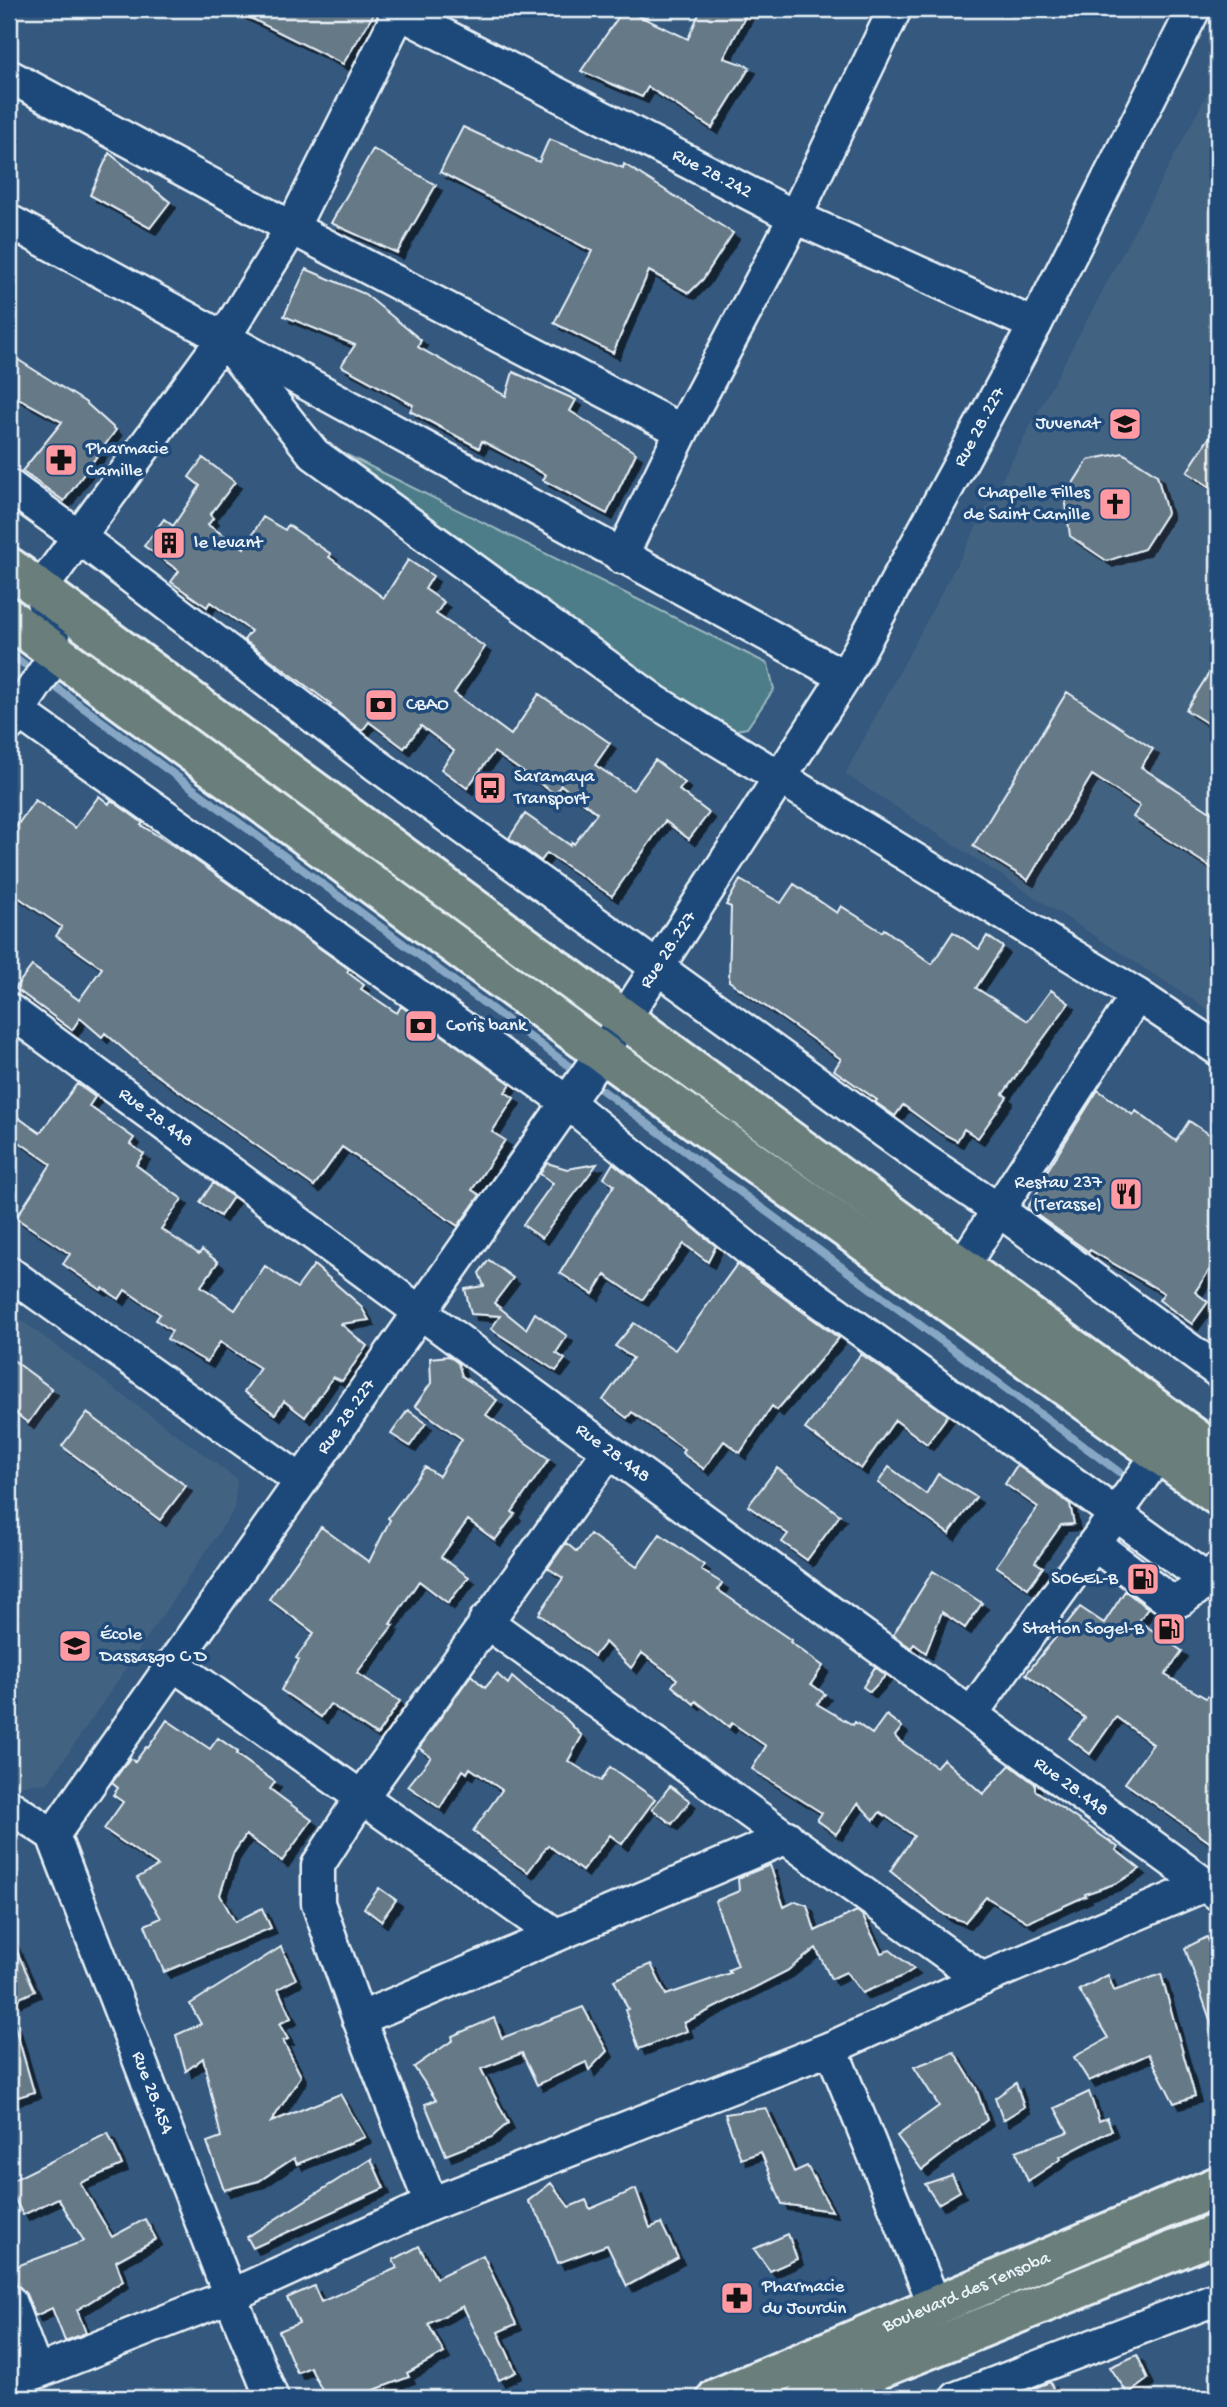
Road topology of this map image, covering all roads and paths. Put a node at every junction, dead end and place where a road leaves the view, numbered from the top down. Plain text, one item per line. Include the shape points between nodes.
1 (895, 9) edge
2 (1194, 9) edge
3 (398, 10) edge
4 (9, 76) edge
5 (795, 216) junction
6 (9, 221) edge
7 (292, 228) junction
8 (1035, 325) junction
9 (223, 339) junction
10 (682, 431) junction
11 (9, 486) edge
12 (79, 537) junction
13 (621, 557) junction
14 (9, 567) edge
15 (40, 590) junction
16 (9, 618) edge
17 (57, 653) junction
18 (845, 677) junction
19 (12, 714) edge
20 (780, 779) junction
21 (658, 968) junction
22 (1137, 995) junction
23 (9, 1010) edge
24 (624, 1019) junction
25 (1218, 1049) edge
26 (602, 1053) junction
27 (568, 1102) junction
28 (1000, 1210) junction
29 (9, 1273) edge
30 (952, 1283) junction
31 (419, 1312) junction
32 (1218, 1371) edge
33 (608, 1451) junction
34 (1159, 1454) junction
35 (1218, 1455) edge
36 (300, 1480) junction
37 (1218, 1496) edge
38 (1116, 1512) junction
39 (1094, 1544) junction
40 (1215, 1579) edge
41 (485, 1621) junction
42 (173, 1664) junction
43 (972, 1713) junction
44 (361, 1798) junction
45 (9, 1807) edge
46 (52, 1835) junction
47 (787, 1837) junction
48 (1212, 1889) edge
49 (556, 1935) junction
50 (982, 1979) junction
51 (359, 2019) junction
52 (831, 2048) junction
53 (1218, 2186) edge
54 (431, 2204) junction
55 (1217, 2238) edge
56 (230, 2296) junction
57 (1218, 2298) edge
58 (9, 2301) edge
59 (936, 2308) junction
60 (22, 2377) edge
61 (272, 2398) edge
62 (716, 2398) edge
63 (807, 2398) edge
64 (957, 2398) edge

1 - 5 street
2 - 8 street, Rue 28.227
3 - 5 street, Rue 28.242
3 - 7 street
4 - 7 street
5 - 8 street, Rue 28.242
5 - 10 street
6 - 9 street
7 - 9 street
7 - 10 street
8 - 18 street, Rue 28.227
9 - 12 street
9 - 13 street
9 - 20 street via 314,454 656,702
10 - 13 street
11 - 12 street
12 - 15 street
12 - 21 street via 378,766
13 - 18 street
14 - 15 main road
15 - 17 street
15 - 24 main road
16 - 17 main road
17 - 19 street
17 - 26 main road
18 - 20 street, Rue 28.227
19 - 27 street
20 - 21 street, Rue 28.227
20 - 22 street
21 - 24 street, Rue 28.227
21 - 28 street via 923,1160
22 - 25 street
22 - 28 street
23 - 31 street, Rue 28.448
24 - 26 street, Rue 28.227
24 - 30 main road
26 - 27 street, Rue 28.227
26 - 30 main road
27 - 31 street, Rue 28.227
27 - 38 street via 747,1248
28 - 30 street
28 - 32 street
29 - 36 street
30 - 34 main road
30 - 35 main road
31 - 33 street, Rue 28.448
31 - 36 street, Rue 28.227
33 - 41 street
33 - 43 street, Rue 28.448
34 - 37 main road
34 - 38 street
36 - 42 street, Rue 28.227
38 - 39 street
38 - 40 street
39 - 40 street via 1166,1598 1180,1600
39 - 43 street
41 - 44 street
41 - 47 street
42 - 44 street
42 - 46 street, Rue 28.227
43 - 48 street, Rue 28.448
44 - 49 street
44 - 51 street via 318,1865 318,1903
45 - 46 street
46 - 56 street, Rue 28.454
47 - 49 street
47 - 50 street
48 - 50 street
49 - 51 street
50 - 52 street
51 - 54 street
52 - 54 street
52 - 59 street
53 - 59 main road, Boulevard des Tensoba
54 - 56 street
55 - 63 main road, Boulevard des Tensoba
56 - 60 street
56 - 61 street, Rue 28.454
57 - 64 street
58 - 60 street
59 - 62 main road, Boulevard des Tensoba

